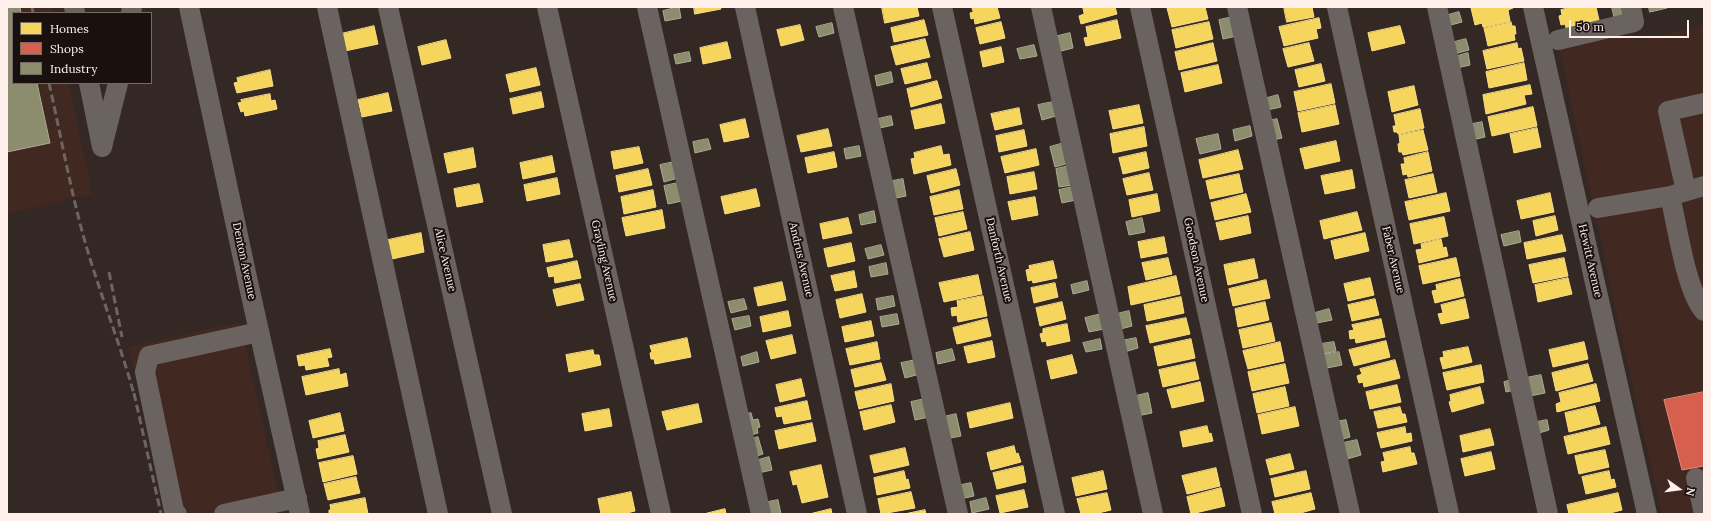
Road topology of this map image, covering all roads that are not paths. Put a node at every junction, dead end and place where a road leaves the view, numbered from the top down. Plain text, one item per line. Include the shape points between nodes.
1 (190, 7) edge
2 (327, 7) edge
3 (388, 7) edge
4 (547, 7) edge
5 (647, 7) edge
6 (745, 7) edge
7 (843, 7) edge
8 (942, 7) edge
9 (1041, 7) edge
10 (1140, 7) edge
11 (1237, 7) edge
12 (1337, 7) edge
13 (1437, 7) edge
14 (1533, 7) edge
15 (1631, 7) edge
16 (1558, 40) dead end
17 (89, 84) edge
18 (118, 84) edge
19 (1704, 102) edge
20 (1687, 191) edge
21 (1598, 208) dead end
22 (1704, 311) edge
23 (260, 332) junction
24 (1696, 478) dead end
25 (299, 506) edge
26 (177, 514) edge
27 (224, 514) edge
28 (438, 514) edge
29 (502, 514) edge
30 (660, 514) edge
31 (761, 514) edge
32 (857, 514) edge
33 (958, 514) edge
34 (1055, 514) edge
35 (1153, 514) edge
36 (1252, 514) edge
37 (1350, 514) edge
38 (1450, 514) edge
39 (1548, 514) edge
40 (1647, 514) edge
41 (1704, 514) edge

1 - 23 street, Denton Avenue
2 - 28 street
3 - 29 street, Alice Avenue
4 - 30 street, Grayling Avenue
5 - 31 street
6 - 32 street, Andrus Avenue
7 - 33 street
8 - 34 street, Danforth Avenue
9 - 35 street
10 - 36 street, Goodson Avenue
11 - 37 street
12 - 38 street, Faber Avenue
13 - 39 street
14 - 40 street, Hewitt Avenue
15 - 16 street via 1634,22
17 - 18 street via 102,147
19 - 20 street via 1668,111
20 - 21 street
20 - 22 street via 1686,265 1695,297
23 - 25 street, Denton Avenue
23 - 26 street via 149,356 145,372 174,511
24 - 41 street
25 - 27 street

